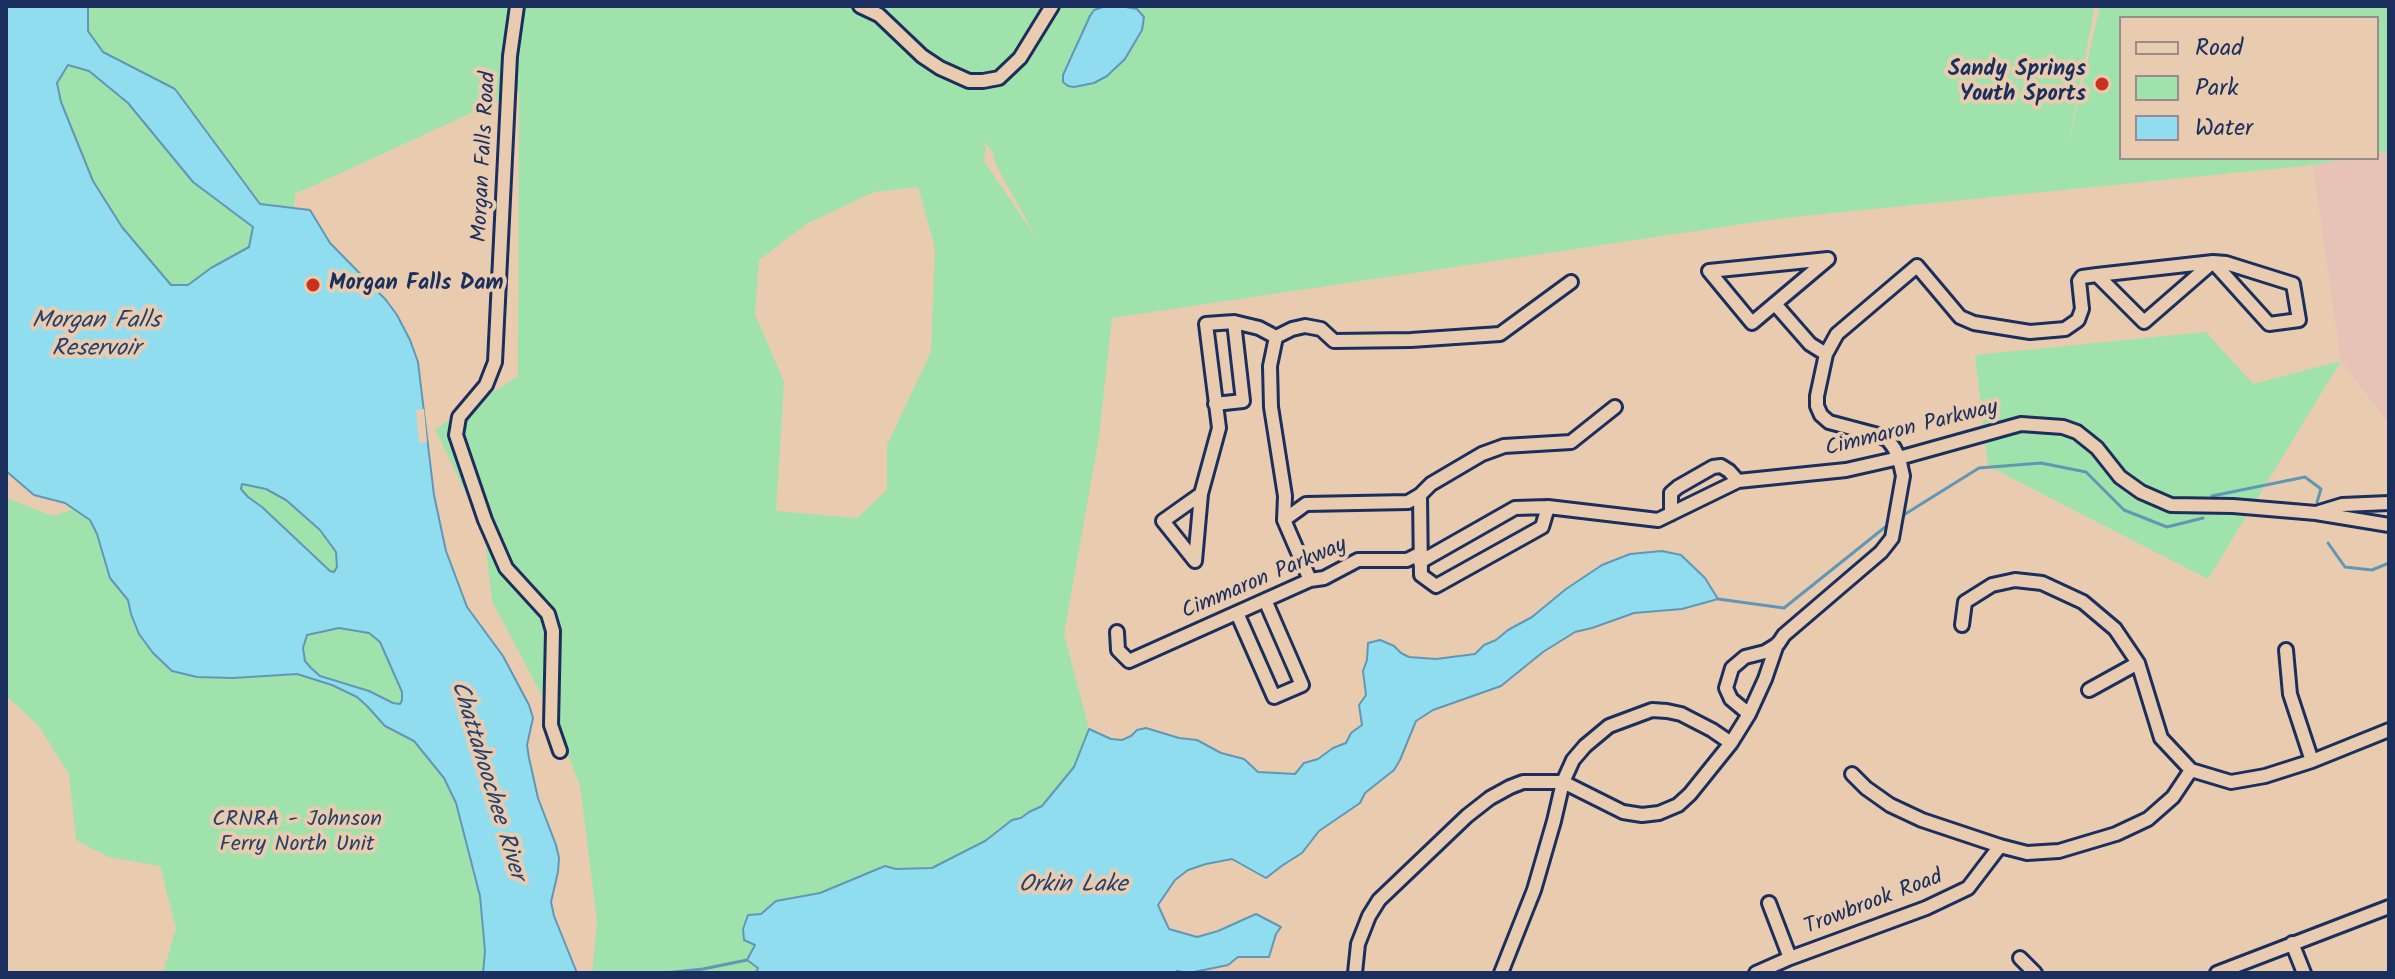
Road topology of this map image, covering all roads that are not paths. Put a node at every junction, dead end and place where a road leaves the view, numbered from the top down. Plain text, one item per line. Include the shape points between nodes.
1 (517, 6) edge
2 (860, 6) edge
3 (1052, 6) edge
4 (2213, 262) junction
5 (2097, 275) junction
6 (1571, 282) dead end
7 (1775, 304) junction
8 (1234, 322) junction
9 (1276, 337) junction
10 (1826, 354) junction
11 (1215, 404) junction
12 (1615, 407) dead end
13 (1899, 458) junction
14 (1738, 481) junction
15 (1201, 494) junction
16 (1420, 495) junction
17 (2389, 503) edge
18 (1548, 507) junction
19 (2316, 513) junction
20 (1671, 514) junction
21 (1284, 520) junction
22 (2389, 525) edge
23 (1420, 558) junction
24 (1310, 580) junction
25 (1265, 600) junction
26 (1237, 613) junction
27 (1962, 625) dead end
28 (1117, 632) dead end
29 (1778, 644) junction
30 (2286, 650) dead end
31 (2138, 663) junction
32 (2089, 690) dead end
33 (1749, 714) junction
34 (2389, 730) edge
35 (1731, 743) junction
36 (560, 751) dead end
37 (2312, 761) junction
38 (2191, 770) junction
39 (1852, 774) dead end
40 (1563, 782) junction
41 (2000, 846) junction
42 (1769, 903) dead end
43 (2389, 907) edge
44 (2292, 943) junction
45 (1790, 958) junction
46 (2020, 958) dead end
47 (1355, 973) edge
48 (1501, 973) edge
49 (1756, 973) edge
50 (2035, 973) edge
51 (2217, 973) edge
52 (2304, 973) edge

1 - 36 street, Morgan Falls Road via 495,362 486,385 459,417 456,435 506,568 548,614 553,631 551,725
2 - 3 street via 879,15 922,56 969,81 999,78 1011,68
4 - 4 street via 2293,284 2299,320 2269,324
4 - 5 street
4 - 5 street via 2144,322
5 - 10 street via 2079,281 2078,320 2065,329 2030,332 1960,317 1917,266 1837,334
6 - 9 street via 1500,334 1334,341 1321,329 1305,326
7 - 7 street via 1828,259 1709,271 1752,323
7 - 10 street via 1810,344
8 - 9 street
8 - 11 street via 1243,401
8 - 11 street via 1206,324
9 - 21 street via 1271,407
10 - 13 street via 1817,396 1821,415 1888,440
11 - 15 street via 1219,428
12 - 16 street via 1571,442 1504,446 1482,454
13 - 14 street, Cimmaron Parkway via 1846,470
13 - 19 street, Cimmaron Parkway via 2021,424 2063,427 2097,448 2120,477 2171,505
13 - 29 street via 1903,476 1892,538
14 - 20 street, Cimmaron Parkway
14 - 20 street via 1721,466 1713,467 1671,493
15 - 15 street via 1163,521 1195,561 1200,507
16 - 21 street via 1408,502 1306,504
16 - 23 street
17 - 19 street, Cimmaron Parkway via 2342,505
18 - 20 street, Cimmaron Parkway via 1658,520
18 - 23 street, Cimmaron Parkway via 1515,508
18 - 23 street via 1542,527 1436,586 1421,575
19 - 22 street, Cimmaron Parkway
21 - 24 street
23 - 24 street, Cimmaron Parkway via 1358,560
24 - 25 street, Cimmaron Parkway
25 - 26 street, Cimmaron Parkway
25 - 26 street via 1302,685 1274,697
26 - 28 street, Cimmaron Parkway via 1129,661 1118,650
27 - 31 street via 1965,602 1992,585 2015,580 2042,583 2083,602 2105,620
29 - 33 street
29 - 33 street via 1745,657 1728,677 1731,699
30 - 37 street via 2290,694
31 - 32 street
31 - 38 street via 2161,738
33 - 35 street
34 - 37 street
35 - 40 street via 1690,794 1659,813 1623,812
35 - 40 street via 1681,714 1652,710 1609,726 1573,760
37 - 38 street via 2231,782
38 - 41 street via 2173,797 2148,819 2116,834 2059,851 2027,853
39 - 41 street via 1901,810
40 - 47 street via 1510,787 1457,825 1379,900 1358,944
40 - 48 street via 1534,890
41 - 45 street, Trowbrook Road via 1968,888
42 - 45 street, Trowbrook Road
43 - 44 street
44 - 51 street
44 - 52 street
45 - 49 street, Trowbrook Road
46 - 50 street

